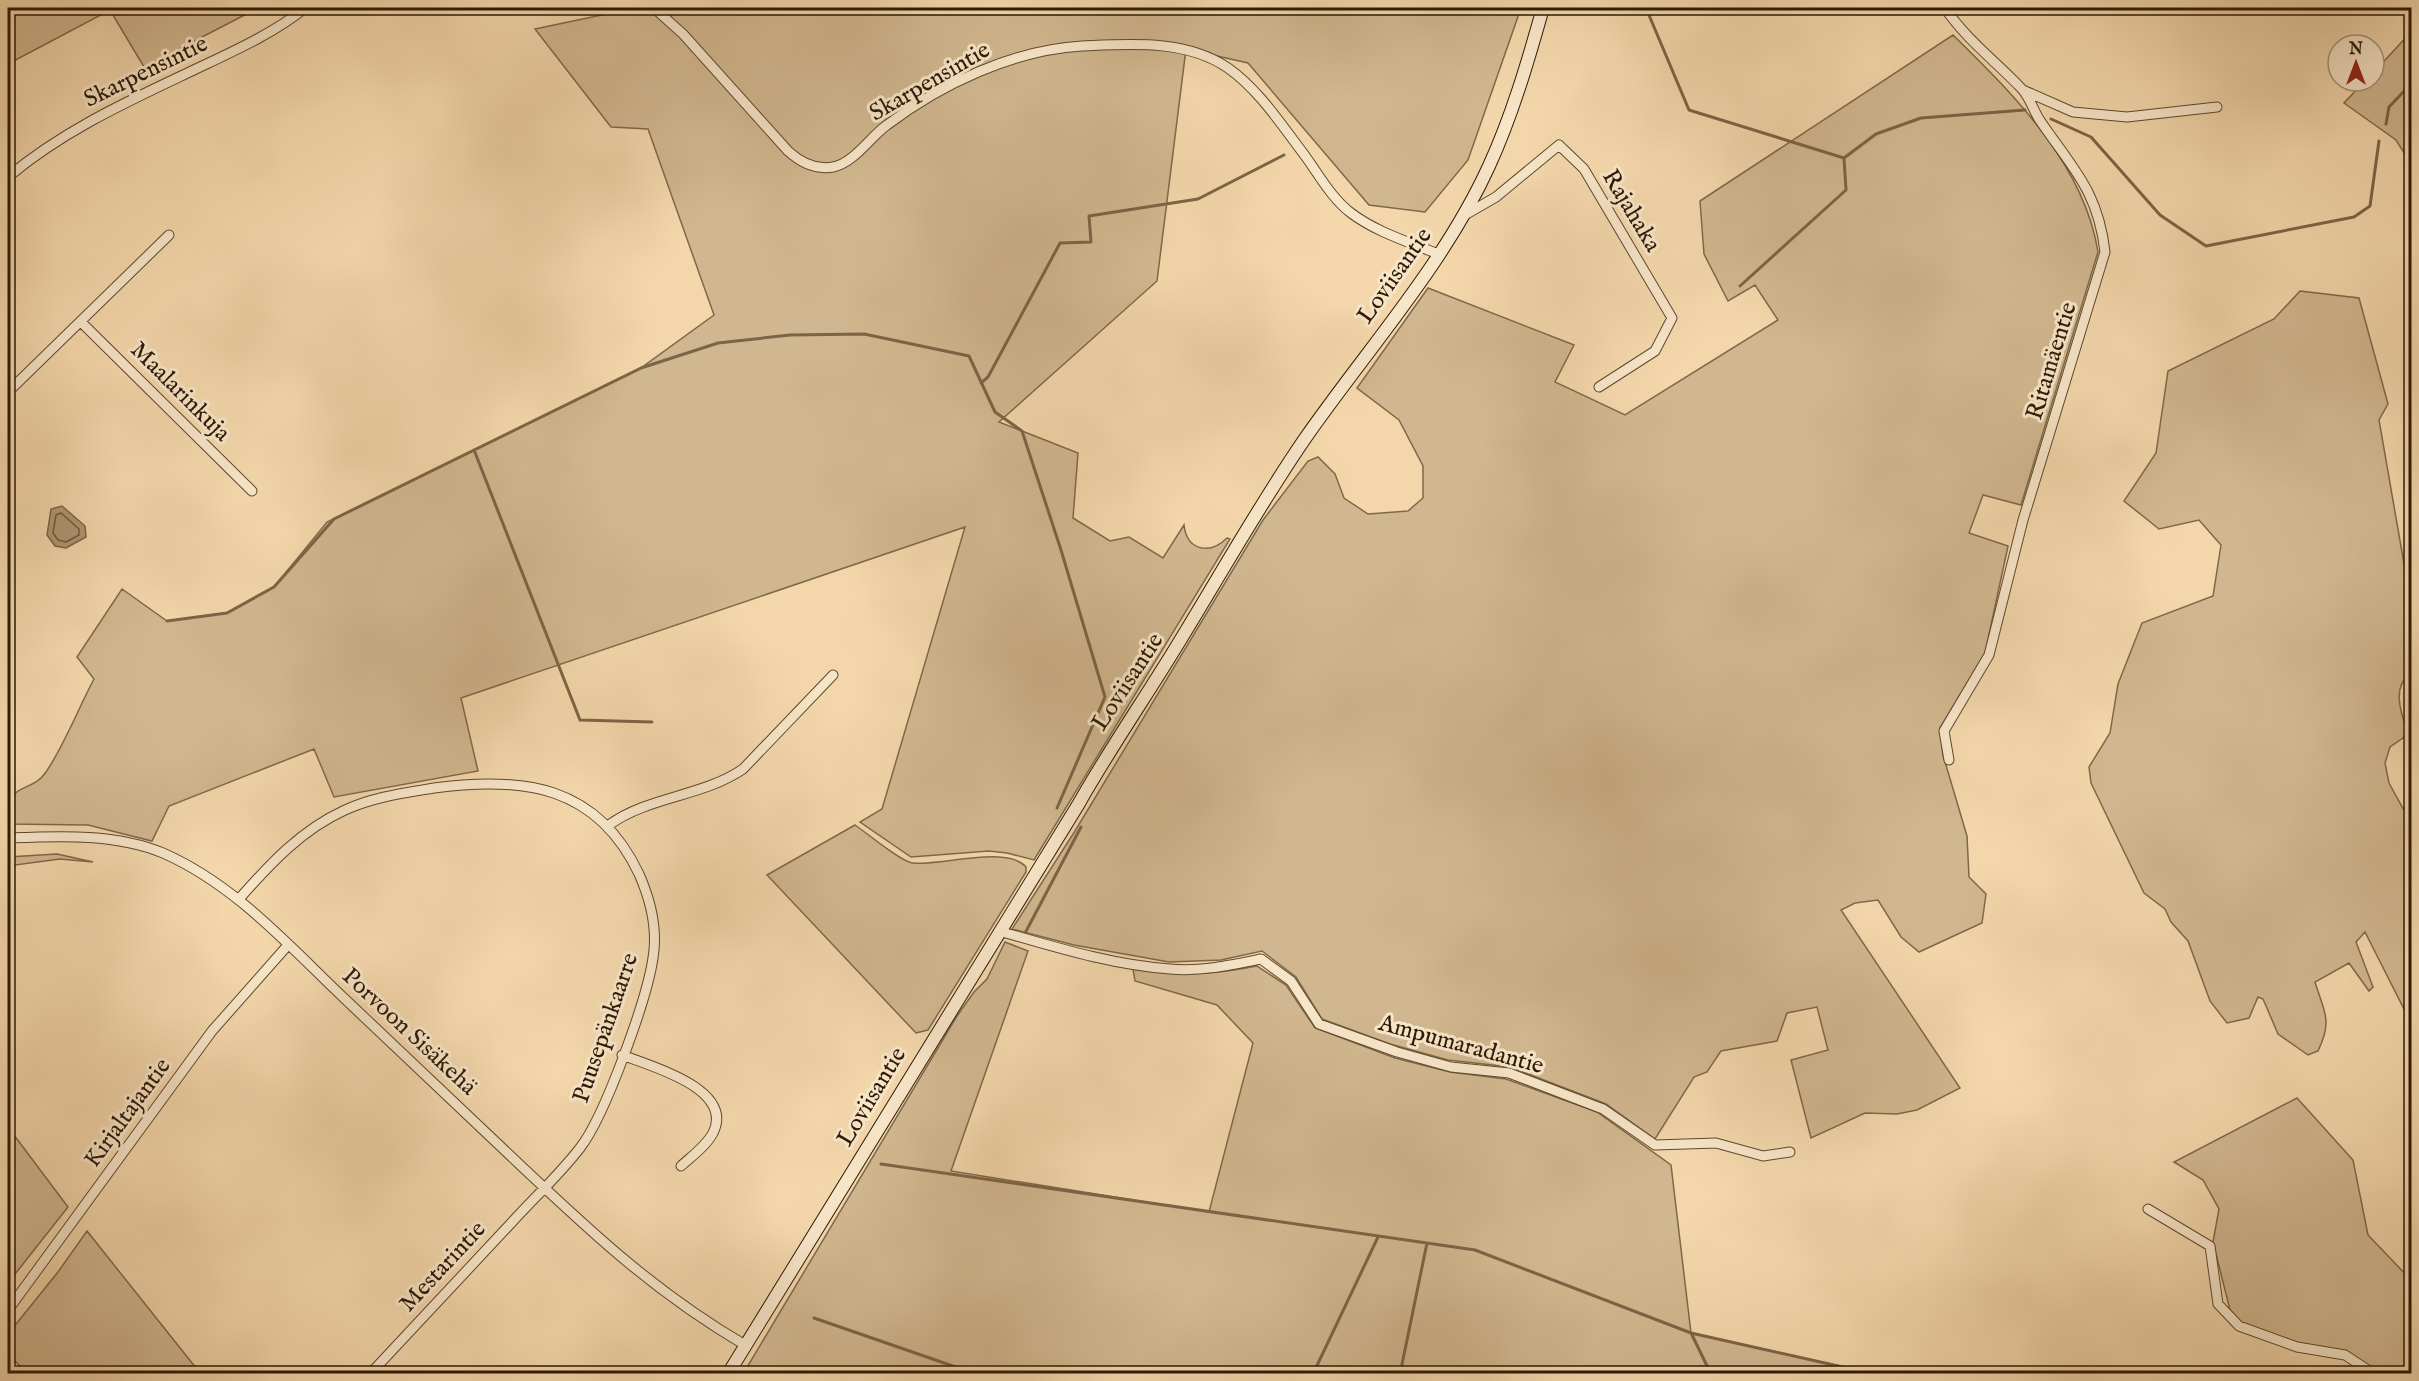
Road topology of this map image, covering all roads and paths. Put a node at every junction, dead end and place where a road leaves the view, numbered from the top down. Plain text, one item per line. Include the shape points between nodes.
1 (305, 8) edge
2 (654, 8) edge
3 (1543, 8) edge
4 (1945, 8) edge
5 (2023, 90) junction
6 (2217, 107) dead end
7 (8, 177) edge
8 (1461, 217) junction
9 (169, 235) dead end
10 (1437, 254) junction
11 (81, 322) junction
12 (1599, 387) dead end
13 (8, 392) edge
14 (252, 491) dead end
15 (833, 675) dead end
16 (1949, 760) dead end
17 (609, 825) junction
18 (8, 838) edge
19 (239, 900) junction
20 (999, 931) junction
21 (288, 945) junction
22 (622, 1055) junction
23 (1790, 1152) dead end
24 (681, 1166) dead end
25 (545, 1188) junction
26 (2148, 1209) dead end
27 (8, 1310) edge
28 (745, 1345) junction
29 (2412, 1365) edge
30 (370, 1374) edge
31 (728, 1374) edge
32 (2374, 1374) edge
33 (2404, 1374) edge

1 - 7 street, Skarpensintie via 232,52 84,123
2 - 10 street, Skarpensintie via 683,34 788,151 808,164 825,167 843,163 900,116 974,74 1010,59 1080,46 1150,45 1192,52 1229,69 1268,108 1352,213
3 - 8 main road, Loviisantie via 1489,167
4 - 5 street, Ritamäentie via 1956,24
5 - 6 street via 2073,112 2127,117
5 - 16 street, Ritamäentie via 2080,174 2102,222 2105,252 2023,520 1989,655 1944,731
8 - 10 main road, Loviisantie
8 - 12 street, Rajahaka via 1496,197 1559,145 1584,169 1672,318 1655,351
9 - 11 street
10 - 20 main road, Loviisantie via 1266,498
11 - 13 street
11 - 14 street, Maalarinkuja
15 - 17 street via 730,778 641,808
17 - 19 street, Puusepänkaarre via 559,795 517,783 469,783 372,800 328,818 304,834
17 - 22 street, Puusepänkaarre via 633,861 646,891 656,933 650,977
18 - 19 street, Porvoon Sisäkehä via 98,839 136,845 183,862
19 - 21 street, Porvoon Sisäkehä
20 - 23 street, Ampumaradantie via 1077,954 1171,970 1221,967 1261,959 1291,981 1319,1024 1451,1067 1509,1073 1603,1109 1655,1145 1716,1143 1763,1156
20 - 28 main road, Loviisantie
21 - 25 street, Porvoon Sisäkehä
21 - 27 street, Kirjaltajantie via 212,1030
22 - 24 street via 695,1086 713,1102 717,1114 713,1132
22 - 25 street, Puusepänkaarre via 581,1147
25 - 28 street, Porvoon Sisäkehä via 653,1286
25 - 30 street, Mestarintie
26 - 32 street via 2210,1246 2218,1304 2239,1326 2297,1347 2344,1355
28 - 31 main road, Loviisantie
29 - 33 street

